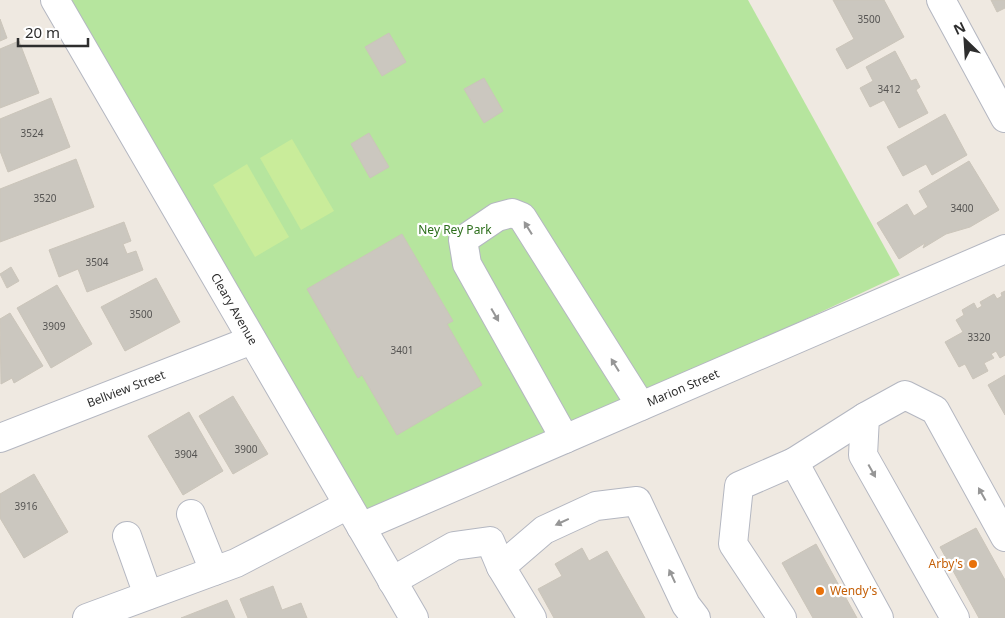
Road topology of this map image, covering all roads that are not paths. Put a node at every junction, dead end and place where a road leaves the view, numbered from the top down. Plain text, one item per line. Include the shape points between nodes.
1 (55, 0) edge
2 (941, 0) edge
3 (1005, 118) edge
4 (1005, 249) edge
5 (252, 340) junction
6 (641, 406) junction
7 (865, 417) junction
8 (0, 438) edge
9 (565, 439) junction
10 (794, 462) junction
11 (191, 514) dead end
12 (355, 516) junction
13 (128, 536) dead end
14 (1005, 537) edge
15 (501, 567) junction
16 (214, 571) junction
17 (392, 581) junction
18 (148, 595) junction
19 (410, 617) edge
20 (87, 618) edge
21 (532, 618) edge
22 (696, 618) edge
23 (782, 618) edge
24 (879, 618) edge
25 (955, 618) edge

1 - 5 street, Cleary Avenue
2 - 3 street
4 - 6 street, Marion Street
5 - 8 street, Bellview Street
5 - 12 street, Cleary Avenue
6 - 9 street, Marion Street
6 -> 9 street via 522,217 512,213 497,217 463,240 466,264
7 - 10 street
14 -> 7 street via 935,410 905,394
7 -> 25 street via 863,455
9 - 12 street, Marion Street
10 - 23 street via 740,486 733,544
10 - 24 street
11 - 16 street
12 - 16 street, Marion Street
12 - 17 street, Cleary Avenue
13 - 18 street
15 - 17 street via 490,541 454,546
15 - 21 street
22 -> 15 street via 686,605 637,500 596,506 544,530
16 - 18 street, Marion Street
17 - 19 street, Cleary Avenue
18 - 20 street, Marion Street

